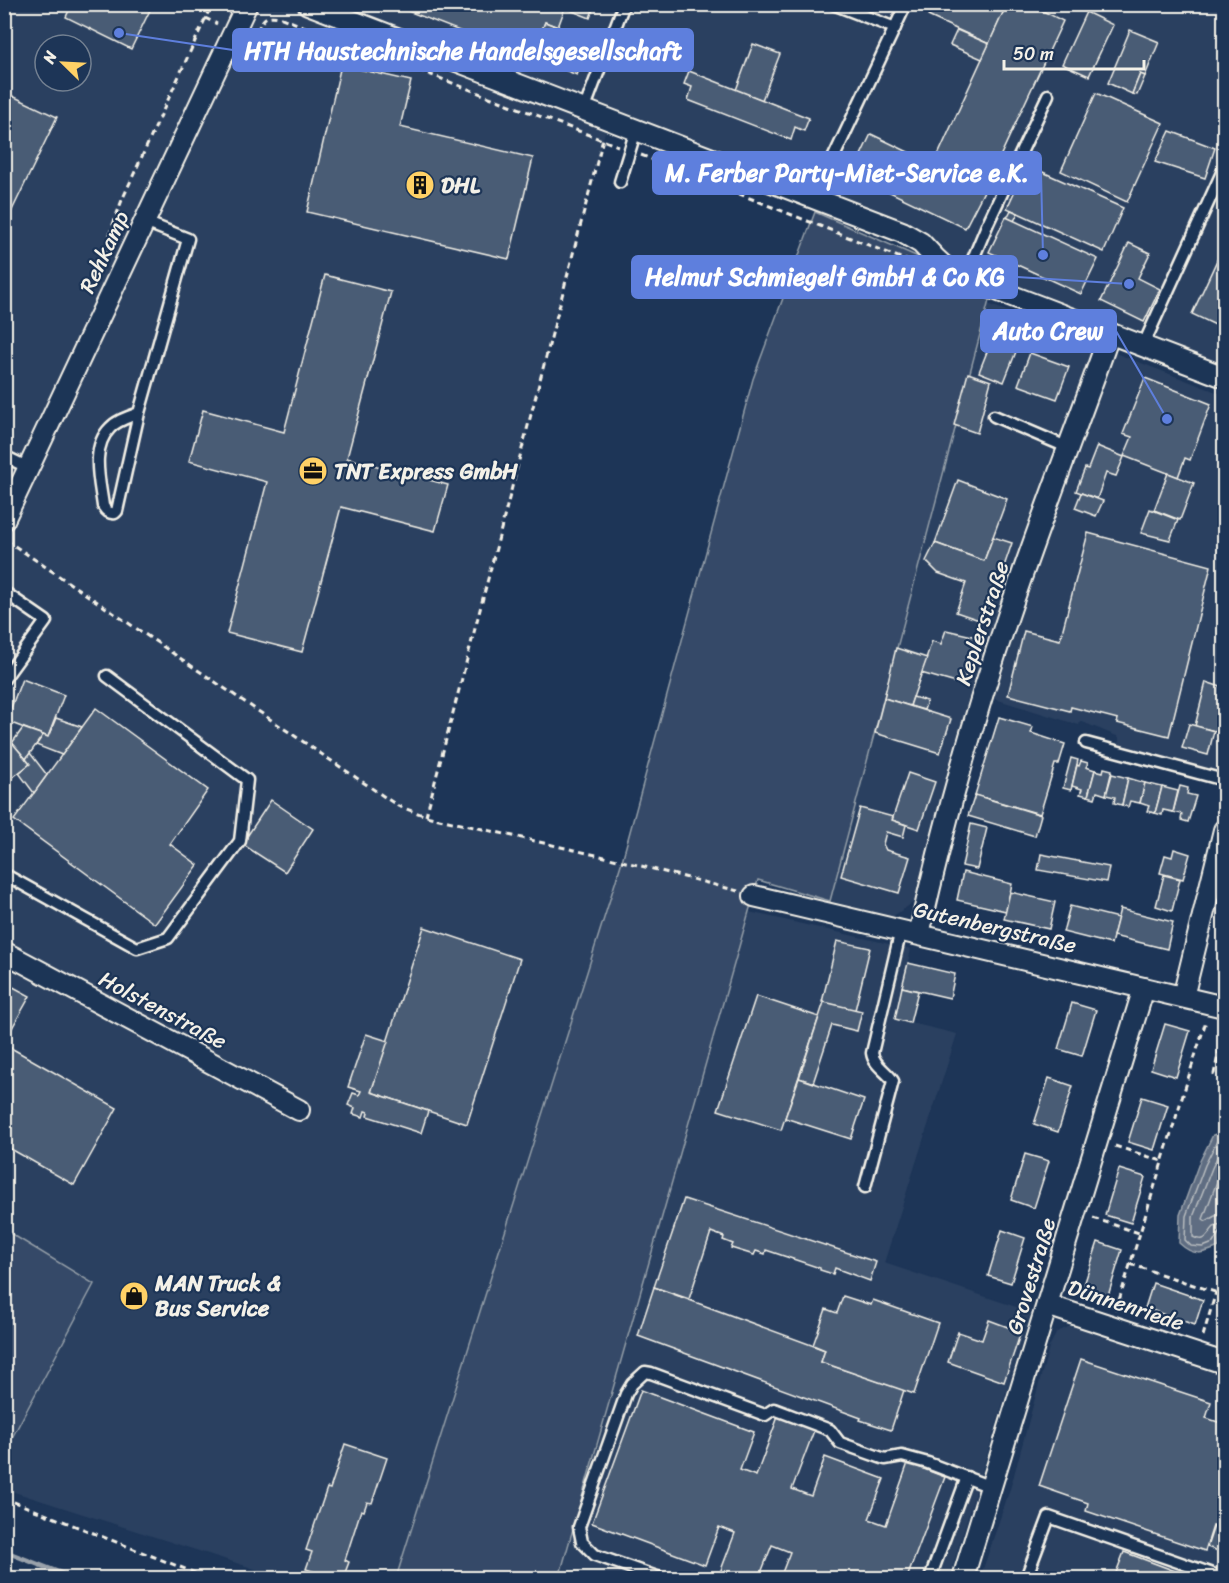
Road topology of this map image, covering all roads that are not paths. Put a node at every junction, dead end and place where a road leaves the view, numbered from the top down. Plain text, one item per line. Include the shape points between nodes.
1 (247, 4) edge
2 (308, 4) edge
3 (624, 4) edge
4 (833, 4) edge
5 (906, 4) edge
6 (895, 28) junction
7 (1048, 95) dead end
8 (584, 110) junction
9 (636, 130) junction
10 (1224, 168) edge
11 (620, 182) dead end
12 (814, 199) junction
13 (145, 222) junction
14 (965, 278) junction
15 (1110, 333) junction
16 (1143, 346) junction
17 (1224, 377) edge
18 (139, 413) junction
19 (994, 416) dead end
20 (1069, 448) junction
21 (4, 456) edge
22 (29, 468) junction
23 (4, 520) edge
24 (4, 592) edge
25 (107, 676) dead end
26 (4, 679) edge
27 (1086, 743) dead end
28 (1224, 780) edge
29 (1224, 830) edge
30 (4, 874) edge
31 (754, 896) road end
32 (910, 932) junction
33 (4, 952) edge
34 (1144, 988) junction
35 (1183, 997) junction
36 (1218, 1006) edge
37 (299, 1110) dead end
38 (865, 1187) dead end
39 (1047, 1305) junction
40 (1224, 1363) edge
41 (967, 1478) junction
42 (991, 1487) junction
43 (660, 1578) edge
44 (930, 1578) edge
45 (963, 1578) edge
46 (1026, 1578) edge
47 (1224, 1578) edge

1 - 13 street, Rehkamp
2 - 8 street
3 - 8 lane
4 - 6 lane
5 - 6 lane
6 - 12 lane
7 - 14 lane
8 - 9 street
9 - 11 lane
9 - 12 street
10 - 16 lane
12 - 14 street via 902,232 921,243 948,270
13 - 18 lane via 188,240
13 - 22 street, Rehkamp
14 - 15 street
15 - 16 street
15 - 20 street, Keplerstraße
16 - 17 street
18 - 18 lane via 116,423 100,446 103,506 110,513 117,511
19 - 20 lane
20 - 32 street, Keplerstraße via 1007,619 929,888
21 - 22 lane
22 - 23 street, Rehkamp
24 - 26 lane via 46,621
25 - 30 lane via 247,780 240,841 168,938 137,948
27 - 28 lane
29 - 35 street
31 - 32 street, Gutenbergstraße
32 - 34 street, Gutenbergstraße
32 - 38 lane via 872,1053 875,1063 893,1082
33 - 37 street, Holstenstraße
34 - 35 street, Gutenbergstraße
34 - 39 street, Grovestraße
35 - 36 street, Gutenbergstraße
39 - 40 street, Dünnenriede
39 - 42 street, Grovestraße
41 - 42 lane
41 - 43 lane via 902,1456 885,1459 840,1443 830,1430 774,1409 765,1415 645,1372 626,1394 579,1527 582,1542 595,1555
41 - 44 lane
42 - 45 street, Grovestraße
46 - 47 lane via 1049,1517

